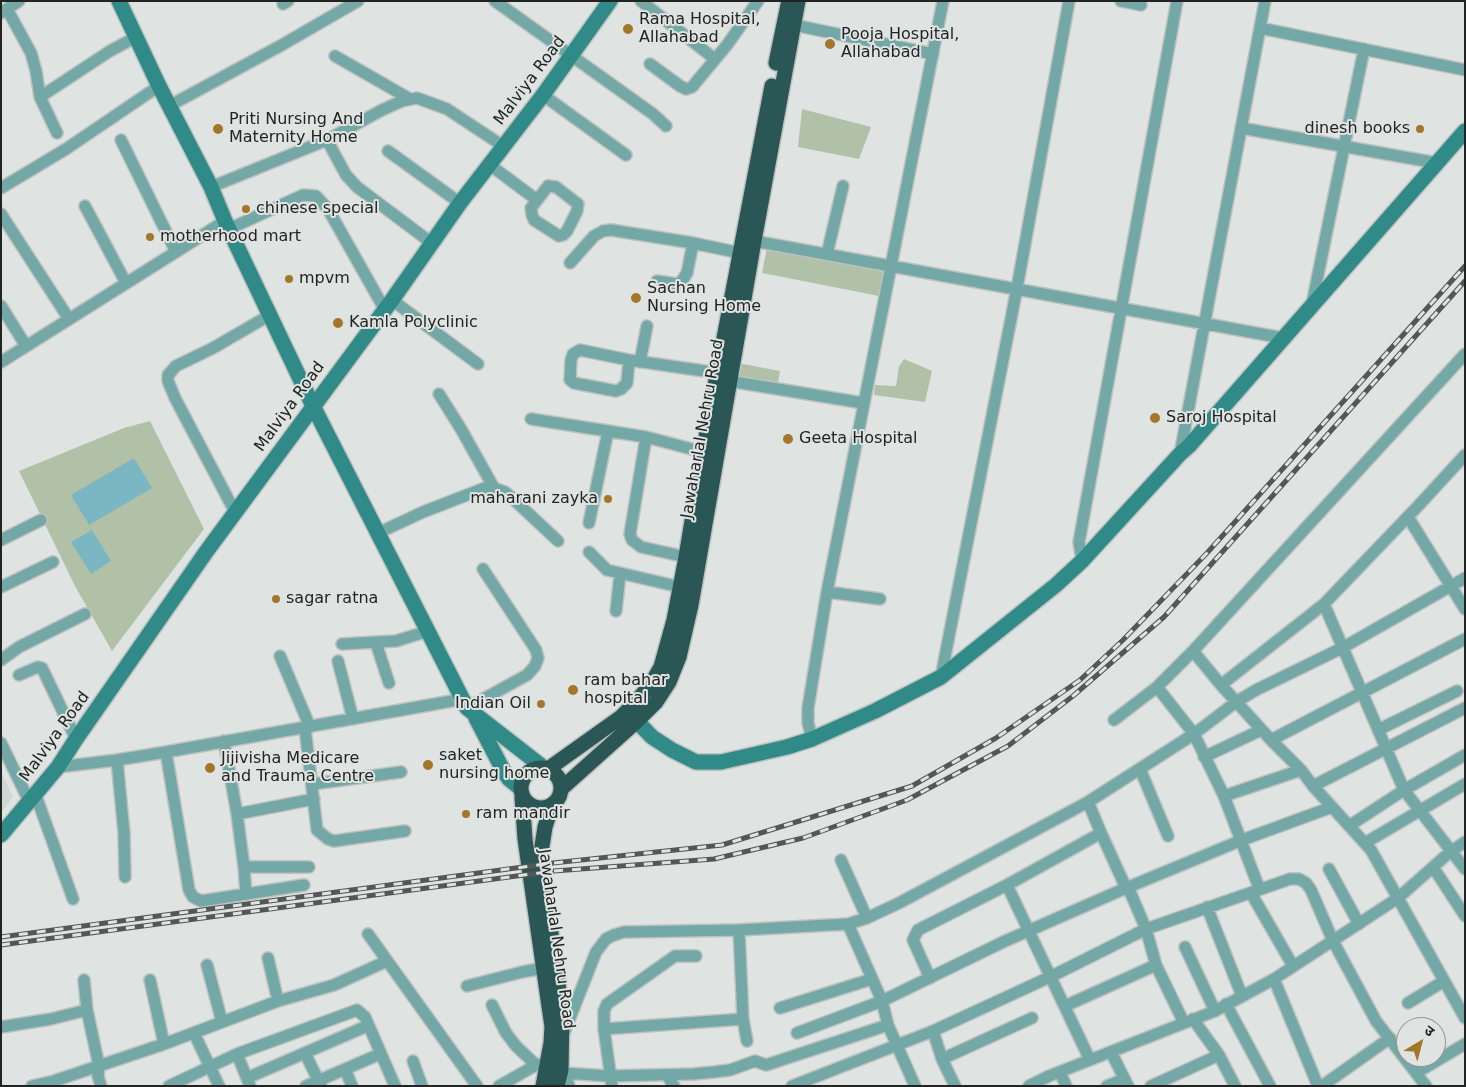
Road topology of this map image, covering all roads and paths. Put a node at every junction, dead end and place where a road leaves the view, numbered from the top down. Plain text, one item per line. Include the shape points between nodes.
1 (19, 1) edge
2 (119, 1) edge
3 (358, 1) edge
4 (495, 1) edge
5 (610, 1) edge
6 (641, 1) edge
7 (758, 1) edge
8 (789, 1) edge
9 (798, 1) edge
10 (943, 1) edge
11 (1069, 1) edge
12 (1121, 1) edge
13 (1177, 1) edge
14 (1265, 1) edge
15 (1141, 5) dead end
16 (4, 11) edge
17 (794, 25) junction
18 (1260, 28) junction
19 (136, 37) junction
20 (1364, 49) junction
21 (933, 54) junction
22 (335, 56) dead end
23 (571, 56) junction
24 (711, 56) dead end
25 (650, 64) dead end
26 (1465, 70) edge
27 (159, 86) junction
28 (543, 94) junction
29 (40, 98) junction
30 (410, 99) junction
31 (169, 106) junction
32 (666, 126) dead end
33 (1241, 128) junction
34 (1465, 131) edge
35 (57, 133) dead end
36 (120, 140) dead end
37 (328, 140) junction
38 (503, 146) junction
39 (1344, 147) junction
40 (388, 151) dead end
41 (626, 155) dead end
42 (1437, 163) junction
43 (490, 165) junction
44 (843, 186) dead end
45 (211, 187) junction
46 (1, 188) edge
47 (537, 200) junction
48 (460, 203) junction
49 (85, 206) dead end
50 (1, 214) edge
51 (227, 225) junction
52 (754, 241) junction
53 (693, 243) junction
54 (433, 244) junction
55 (176, 252) junction
56 (740, 253) junction
57 (827, 254) junction
58 (570, 263) dead end
59 (892, 265) junction
60 (657, 281) dead end
61 (126, 283) junction
62 (1017, 288) junction
63 (389, 305) junction
64 (1, 306) edge
65 (1312, 306) junction
66 (1121, 308) junction
67 (270, 315) junction
68 (69, 319) junction
69 (1203, 323) junction
70 (647, 326) dead end
71 (1283, 338) junction
72 (26, 346) junction
73 (635, 361) junction
74 (1, 362) edge
75 (1462, 362) edge
76 (478, 364) dead end
77 (723, 377) junction
78 (439, 394) dead end
79 (863, 403) junction
80 (313, 406) junction
81 (531, 419) dead end
82 (608, 431) junction
83 (646, 437) junction
84 (703, 452) junction
85 (1180, 454) junction
86 (1465, 455) edge
87 (494, 488) junction
88 (235, 512) junction
89 (1408, 517) junction
90 (41, 520) dead end
91 (588, 523) dead end
92 (378, 533) junction
93 (1, 540) edge
94 (558, 541) dead end
95 (589, 552) dead end
96 (686, 557) junction
97 (1082, 561) junction
98 (53, 562) dead end
99 (483, 569) dead end
100 (620, 574) junction
101 (1465, 578) edge
102 (1450, 586) junction
103 (1, 587) edge
104 (680, 587) junction
105 (827, 592) junction
106 (880, 599) dead end
107 (1324, 604) junction
108 (1465, 609) edge
109 (616, 611) dead end
110 (85, 614) dead end
111 (428, 631) junction
112 (1465, 639) edge
113 (376, 643) junction
114 (342, 644) dead end
115 (1342, 648) junction
116 (1193, 651) junction
117 (280, 656) dead end
118 (1, 660) edge
119 (338, 661) dead end
120 (19, 675) dead end
121 (941, 677) junction
122 (389, 683) dead end
123 (1221, 685) junction
124 (1157, 687) junction
125 (1457, 691) dead end
126 (1362, 693) junction
127 (1236, 702) junction
128 (468, 707) junction
129 (1465, 708) edge
130 (632, 716) junction
131 (353, 719) junction
132 (1114, 720) dead end
133 (308, 727) junction
134 (1261, 730) junction
135 (1378, 730) junction
136 (1194, 734) junction
137 (76, 739) junction
138 (812, 739) junction
139 (1271, 740) junction
140 (224, 741) junction
141 (1, 743) edge
142 (1386, 749) junction
143 (166, 752) junction
144 (1465, 755) edge
145 (1204, 757) junction
146 (117, 760) junction
147 (58, 767) junction
148 (546, 769) junction
149 (1140, 769) junction
150 (1301, 770) junction
151 (400, 772) dead end
152 (313, 784) junction
153 (1465, 784) edge
154 (1313, 786) junction
155 (561, 789) junction
156 (1404, 790) junction
157 (521, 792) junction
158 (1224, 796) junction
159 (32, 797) junction
160 (314, 799) junction
161 (1088, 802) junction
162 (552, 805) junction
163 (1332, 807) junction
164 (1420, 811) junction
165 (236, 814) junction
166 (1349, 826) junction
167 (405, 831) dead end
168 (1100, 833) junction
169 (1, 835) edge
170 (1168, 836) dead end
171 (1242, 840) junction
172 (1465, 842) edge
173 (1365, 843) junction
174 (1450, 852) junction
175 (841, 860) dead end
176 (244, 867) junction
177 (309, 867) dead end
178 (1433, 867) junction
179 (1329, 869) dead end
180 (1465, 869) edge
181 (125, 878) dead end
182 (304, 885) dead end
183 (1007, 885) junction
184 (1126, 888) junction
185 (1255, 890) junction
186 (246, 894) junction
187 (1398, 898) junction
188 (73, 899) dead end
189 (1207, 907) junction
190 (1465, 916) edge
191 (867, 918) junction
192 (848, 924) junction
193 (1359, 924) junction
194 (1146, 929) junction
195 (739, 930) junction
196 (1028, 931) junction
197 (368, 934) dead end
198 (1333, 941) junction
199 (1186, 947) dead end
200 (696, 956) dead end
201 (268, 958) dead end
202 (387, 961) junction
203 (208, 964) dead end
204 (1156, 965) junction
205 (1293, 966) junction
206 (544, 968) junction
207 (1052, 976) junction
208 (930, 978) junction
209 (872, 979) junction
210 (1274, 979) junction
211 (84, 980) dead end
212 (150, 980) dead end
213 (1444, 982) junction
214 (467, 986) dead end
215 (1242, 996) junction
216 (278, 1001) junction
217 (882, 1001) junction
218 (1408, 1003) dead end
219 (1226, 1004) junction
220 (492, 1005) dead end
221 (1065, 1006) junction
222 (780, 1008) dead end
223 (87, 1010) junction
224 (1215, 1011) junction
225 (1032, 1018) dead end
226 (1465, 1018) edge
227 (744, 1019) junction
228 (1188, 1021) junction
229 (222, 1022) junction
230 (888, 1025) junction
231 (368, 1026) junction
232 (1, 1027) edge
233 (604, 1028) junction
234 (303, 1031) junction
235 (933, 1031) junction
236 (194, 1033) junction
237 (798, 1033) dead end
238 (1390, 1038) junction
239 (562, 1040) junction
240 (747, 1041) dead end
241 (164, 1044) junction
242 (1465, 1044) edge
243 (896, 1045) junction
244 (308, 1052) junction
245 (1111, 1052) junction
246 (237, 1054) junction
247 (380, 1054) junction
248 (1219, 1055) junction
249 (942, 1059) junction
250 (1090, 1060) junction
251 (412, 1061) dead end
252 (99, 1066) junction
253 (210, 1067) junction
254 (346, 1069) junction
255 (553, 1071) edge
256 (1060, 1072) junction
257 (1416, 1072) junction
258 (667, 1075) junction
259 (642, 1080) edge
260 (610, 1081) edge
261 (66, 1082) edge
262 (249, 1082) edge
263 (1126, 1082) edge
264 (320, 1083) edge
265 (391, 1084) edge
266 (1231, 1084) edge
267 (172, 1085) edge
268 (32, 1086) edge
269 (101, 1086) edge
270 (219, 1086) edge
271 (306, 1086) edge
272 (352, 1086) edge
273 (422, 1086) edge
274 (477, 1086) edge
275 (499, 1086) edge
276 (543, 1086) edge
277 (569, 1086) edge
278 (674, 1086) edge
279 (792, 1086) edge
280 (915, 1086) edge
281 (955, 1086) edge
282 (1029, 1086) edge
283 (1066, 1086) edge
284 (1107, 1086) edge
285 (1151, 1086) edge
286 (1270, 1086) edge
287 (1320, 1086) edge
288 (1426, 1086) edge

1 - 16 street
2 - 19 street
3 - 31 street
4 - 23 street
5 - 23 street, Malviya Road
6 - 24 street
7 - 25 street via 692,87 680,86
8 - 56 highway, Jawaharlal Nehru Road
9 - 17 highway, Jawaharlal Nehru Road
10 - 21 street
11 - 62 street
12 - 15 street
13 - 66 street
14 - 18 street
16 - 29 street via 31,53
17 - 21 street
17 - 52 highway, Jawaharlal Nehru Road
18 - 20 street
18 - 33 street
19 - 27 street
19 - 29 street
20 - 26 street
20 - 39 street
21 - 59 street
22 - 30 street
23 - 28 street, Malviya Road
23 - 32 street
27 - 31 street
27 - 46 street
28 - 38 street, Malviya Road
28 - 41 street
29 - 35 street
30 - 37 street via 382,110
30 - 38 street via 416,98 447,109
31 - 45 street
33 - 39 street
33 - 69 street
34 - 42 street
36 - 55 street
37 - 45 street
37 - 54 street via 346,175 357,187
38 - 43 street, Malviya Road
39 - 42 street
39 - 65 street
40 - 48 street
42 - 65 street
43 - 47 street
43 - 48 street, Malviya Road
44 - 57 street
45 - 51 street
47 - 47 street via 548,186 552,186 578,204 563,235 559,236 534,220 531,211
48 - 54 street, Malviya Road
49 - 61 street
50 - 68 street
51 - 55 street
51 - 63 street via 303,195 316,196 328,209
51 - 67 street
52 - 57 street
52 - 77 highway, Jawaharlal Nehru Road
53 - 56 street
53 - 58 street via 603,231 594,236
53 - 60 street via 687,273 682,281 677,284
54 - 63 street, Malviya Road
55 - 61 street
56 - 77 highway, Jawaharlal Nehru Road
57 - 59 street
59 - 62 street
59 - 79 street
61 - 68 street
62 - 66 street
62 - 121 street
63 - 76 street
63 - 80 street, Malviya Road
64 - 72 street
65 - 71 street
66 - 69 street
66 - 97 street via 1079,542
67 - 80 street
67 - 88 street via 176,366 168,375 175,398
68 - 72 street
69 - 71 street
69 - 85 street
70 - 73 street
71 - 85 street
72 - 74 street
73 - 73 street via 580,350 573,354 570,380 621,389 627,383
73 - 77 street
75 - 116 street
77 - 79 street
77 - 84 highway, Jawaharlal Nehru Road
77 - 130 highway, Jawaharlal Nehru Road via 684,638 666,687 656,702
78 - 87 street
79 - 105 street
80 - 88 street, Malviya Road
80 - 92 street
81 - 82 street
82 - 83 street
82 - 91 street
83 - 84 street
83 - 96 street via 630,534 641,548
84 - 96 highway, Jawaharlal Nehru Road
85 - 97 street
86 - 89 street
87 - 92 street via 486,488 423,512
87 - 94 street via 505,492
88 - 137 street, Malviya Road
89 - 102 street
89 - 107 street
90 - 93 street
92 - 111 street
95 - 100 street via 607,570
96 - 104 highway, Jawaharlal Nehru Road
97 - 121 street
98 - 103 street
99 - 128 street via 536,650 538,658 536,666 527,675
100 - 104 street
100 - 109 street
101 - 102 street
102 - 108 street
102 - 115 street
104 - 130 highway, Jawaharlal Nehru Road via 661,667
105 - 106 street
105 - 138 street via 808,708
107 - 115 street
107 - 123 street
110 - 118 street via 19,647
111 - 113 street via 396,641
111 - 128 street
112 - 126 street
113 - 114 street
113 - 122 street
115 - 126 street
115 - 127 street
116 - 123 street
116 - 124 street
117 - 133 street
119 - 131 street
120 - 137 street via 42,668
121 - 138 street
123 - 127 street
124 - 132 street
124 - 136 street
125 - 135 street
126 - 135 street
126 - 139 street
127 - 134 street
127 - 136 street
128 - 131 street
128 - 148 street
128 - 157 street via 503,770
129 - 142 street
130 - 138 street via 652,737 696,762 722,762
130 - 148 highway, Jawaharlal Nehru Road
130 - 155 highway, Jawaharlal Nehru Road
131 - 133 street
133 - 140 street
133 - 152 street
134 - 139 street
134 - 145 street
135 - 142 street
136 - 145 street
136 - 149 street
137 - 147 street, Malviya Road
139 - 150 street
140 - 143 street
140 - 165 street
141 - 159 street
142 - 154 street
142 - 156 street
143 - 146 street
143 - 186 street via 189,890 201,901
144 - 156 street
145 - 158 street
146 - 147 street
146 - 181 street
147 - 159 street, Malviya Road
148 - 155 highway via 559,779
148 - 157 highway, Jawaharlal Nehru Road via 530,771 523,778
149 - 161 street
149 - 170 street
150 - 154 street
150 - 158 street
151 - 152 street
152 - 160 street
153 - 164 street
154 - 163 street
155 - 162 highway, Jawaharlal Nehru Road
156 - 164 street
156 - 166 street
157 - 162 highway via 533,807
157 - 206 highway, Jawaharlal Nehru Road
158 - 171 street
159 - 169 street, Malviya Road
159 - 188 street
160 - 165 street
160 - 167 street via 318,830 328,839 334,841
161 - 168 street
161 - 191 street
162 - 239 highway, Jawaharlal Nehru Road via 542,846 542,869 562,1012
163 - 166 street
163 - 171 street
164 - 173 street
164 - 174 street
165 - 176 street
166 - 173 street
168 - 183 street
168 - 184 street
171 - 184 street
171 - 185 street
172 - 174 street
173 - 187 street
174 - 178 street
174 - 180 street
175 - 191 street
176 - 177 street
176 - 186 street
178 - 187 street
178 - 190 street
179 - 193 street
182 - 186 street
183 - 196 street
183 - 208 street via 918,930 913,940
184 - 194 street
184 - 196 street
185 - 189 street
185 - 198 street via 1290,879 1306,883
185 - 205 street
187 - 193 street
187 - 213 street
189 - 194 street
189 - 215 street
191 - 192 street
192 - 195 street
192 - 209 street
193 - 198 street
194 - 204 street
194 - 207 street
195 - 227 street
195 - 239 street via 624,932 606,939 596,952
196 - 207 street
196 - 208 street
197 - 202 street
198 - 205 street
198 - 238 street via 1376,1021
199 - 224 street
200 - 233 street via 675,956 612,1000 604,1011
201 - 216 street
202 - 216 street via 334,985
202 - 274 street
203 - 229 street
204 - 221 street
204 - 228 street
205 - 210 street
206 - 214 street
206 - 255 highway, Jawaharlal Nehru Road via 552,1027
207 - 221 street
207 - 235 street
208 - 217 street
209 - 217 street
209 - 222 street
210 - 215 street
210 - 287 street
211 - 223 street
212 - 241 street
213 - 218 street
213 - 226 street
215 - 219 street
216 - 229 street
217 - 230 street
217 - 237 street
219 - 224 street
219 - 286 street
220 - 255 street via 516,1046
221 - 250 street
223 - 232 street
223 - 252 street
224 - 228 street
225 - 249 street
227 - 233 street
227 - 240 street
228 - 245 street
228 - 248 street
229 - 236 street
230 - 243 street
230 - 258 street via 766,1065 756,1061 730,1070
231 - 234 street via 357,1010
231 - 244 street
231 - 247 street
233 - 260 street
234 - 244 street
234 - 246 street
235 - 243 street
235 - 249 street
236 - 241 street
236 - 253 street
238 - 257 street
238 - 287 street
239 - 255 highway, Jawaharlal Nehru Road
241 - 252 street
242 - 257 street
243 - 279 street
243 - 280 street
244 - 262 street
244 - 264 street
245 - 250 street
245 - 263 street
246 - 253 street
246 - 262 street
247 - 254 street
247 - 265 street
248 - 266 street
248 - 285 street
249 - 281 street
250 - 256 street
251 - 273 street
252 - 261 street
252 - 269 street
253 - 267 street
253 - 270 street
254 - 264 street
254 - 272 street
255 - 260 street
255 - 275 street
255 - 276 highway, Jawaharlal Nehru Road
255 - 277 street
256 - 282 street
256 - 283 street
257 - 288 street
258 - 259 street
258 - 278 street
259 - 260 street
261 - 268 street
263 - 284 street
264 - 271 street

